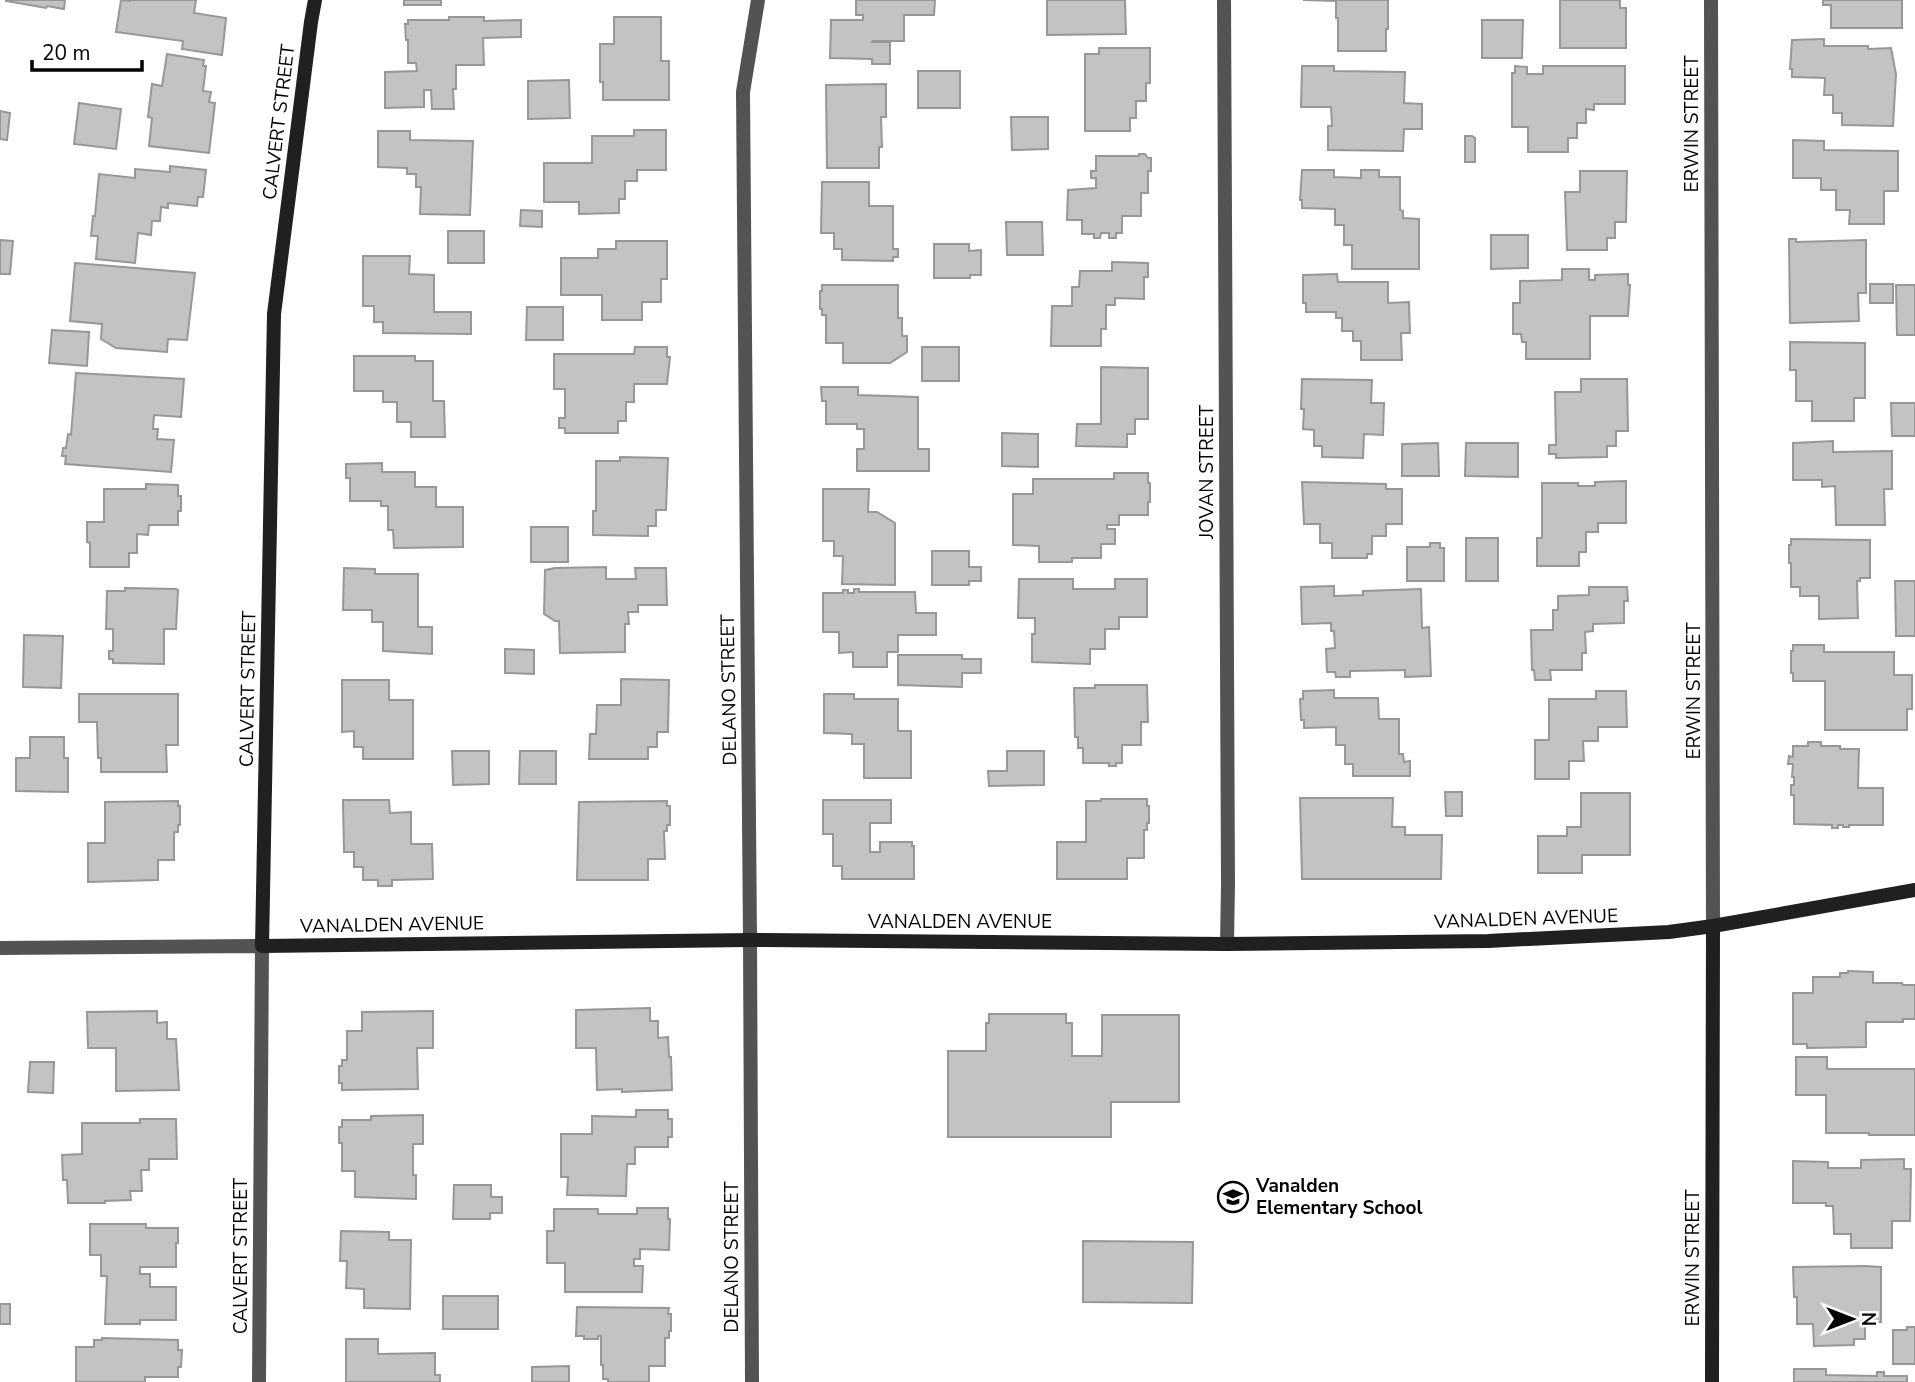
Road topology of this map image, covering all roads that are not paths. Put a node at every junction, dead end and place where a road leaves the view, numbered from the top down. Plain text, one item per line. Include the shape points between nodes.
1 (315, 0) edge
2 (758, 0) edge
3 (1224, 0) edge
4 (1711, 0) edge
5 (1915, 890) edge
6 (1713, 926) junction
7 (751, 940) junction
8 (1227, 944) junction
9 (262, 946) junction
10 (0, 948) edge
11 (259, 1382) edge
12 (752, 1382) edge
13 (1712, 1382) edge

1 - 9 street, CALVERT STREET via 274,314
2 - 7 street, DELANO STREET via 743,92
3 - 8 street, JOVAN STREET
4 - 6 street, ERWIN STREET
5 - 6 street, VANALDEN AVENUE
6 - 8 street, VANALDEN AVENUE via 1488,941
6 - 13 street, ERWIN STREET
7 - 8 street, VANALDEN AVENUE
7 - 9 street, VANALDEN AVENUE
7 - 12 street, DELANO STREET
9 - 10 street, VANALDEN AVENUE
9 - 11 street, CALVERT STREET

